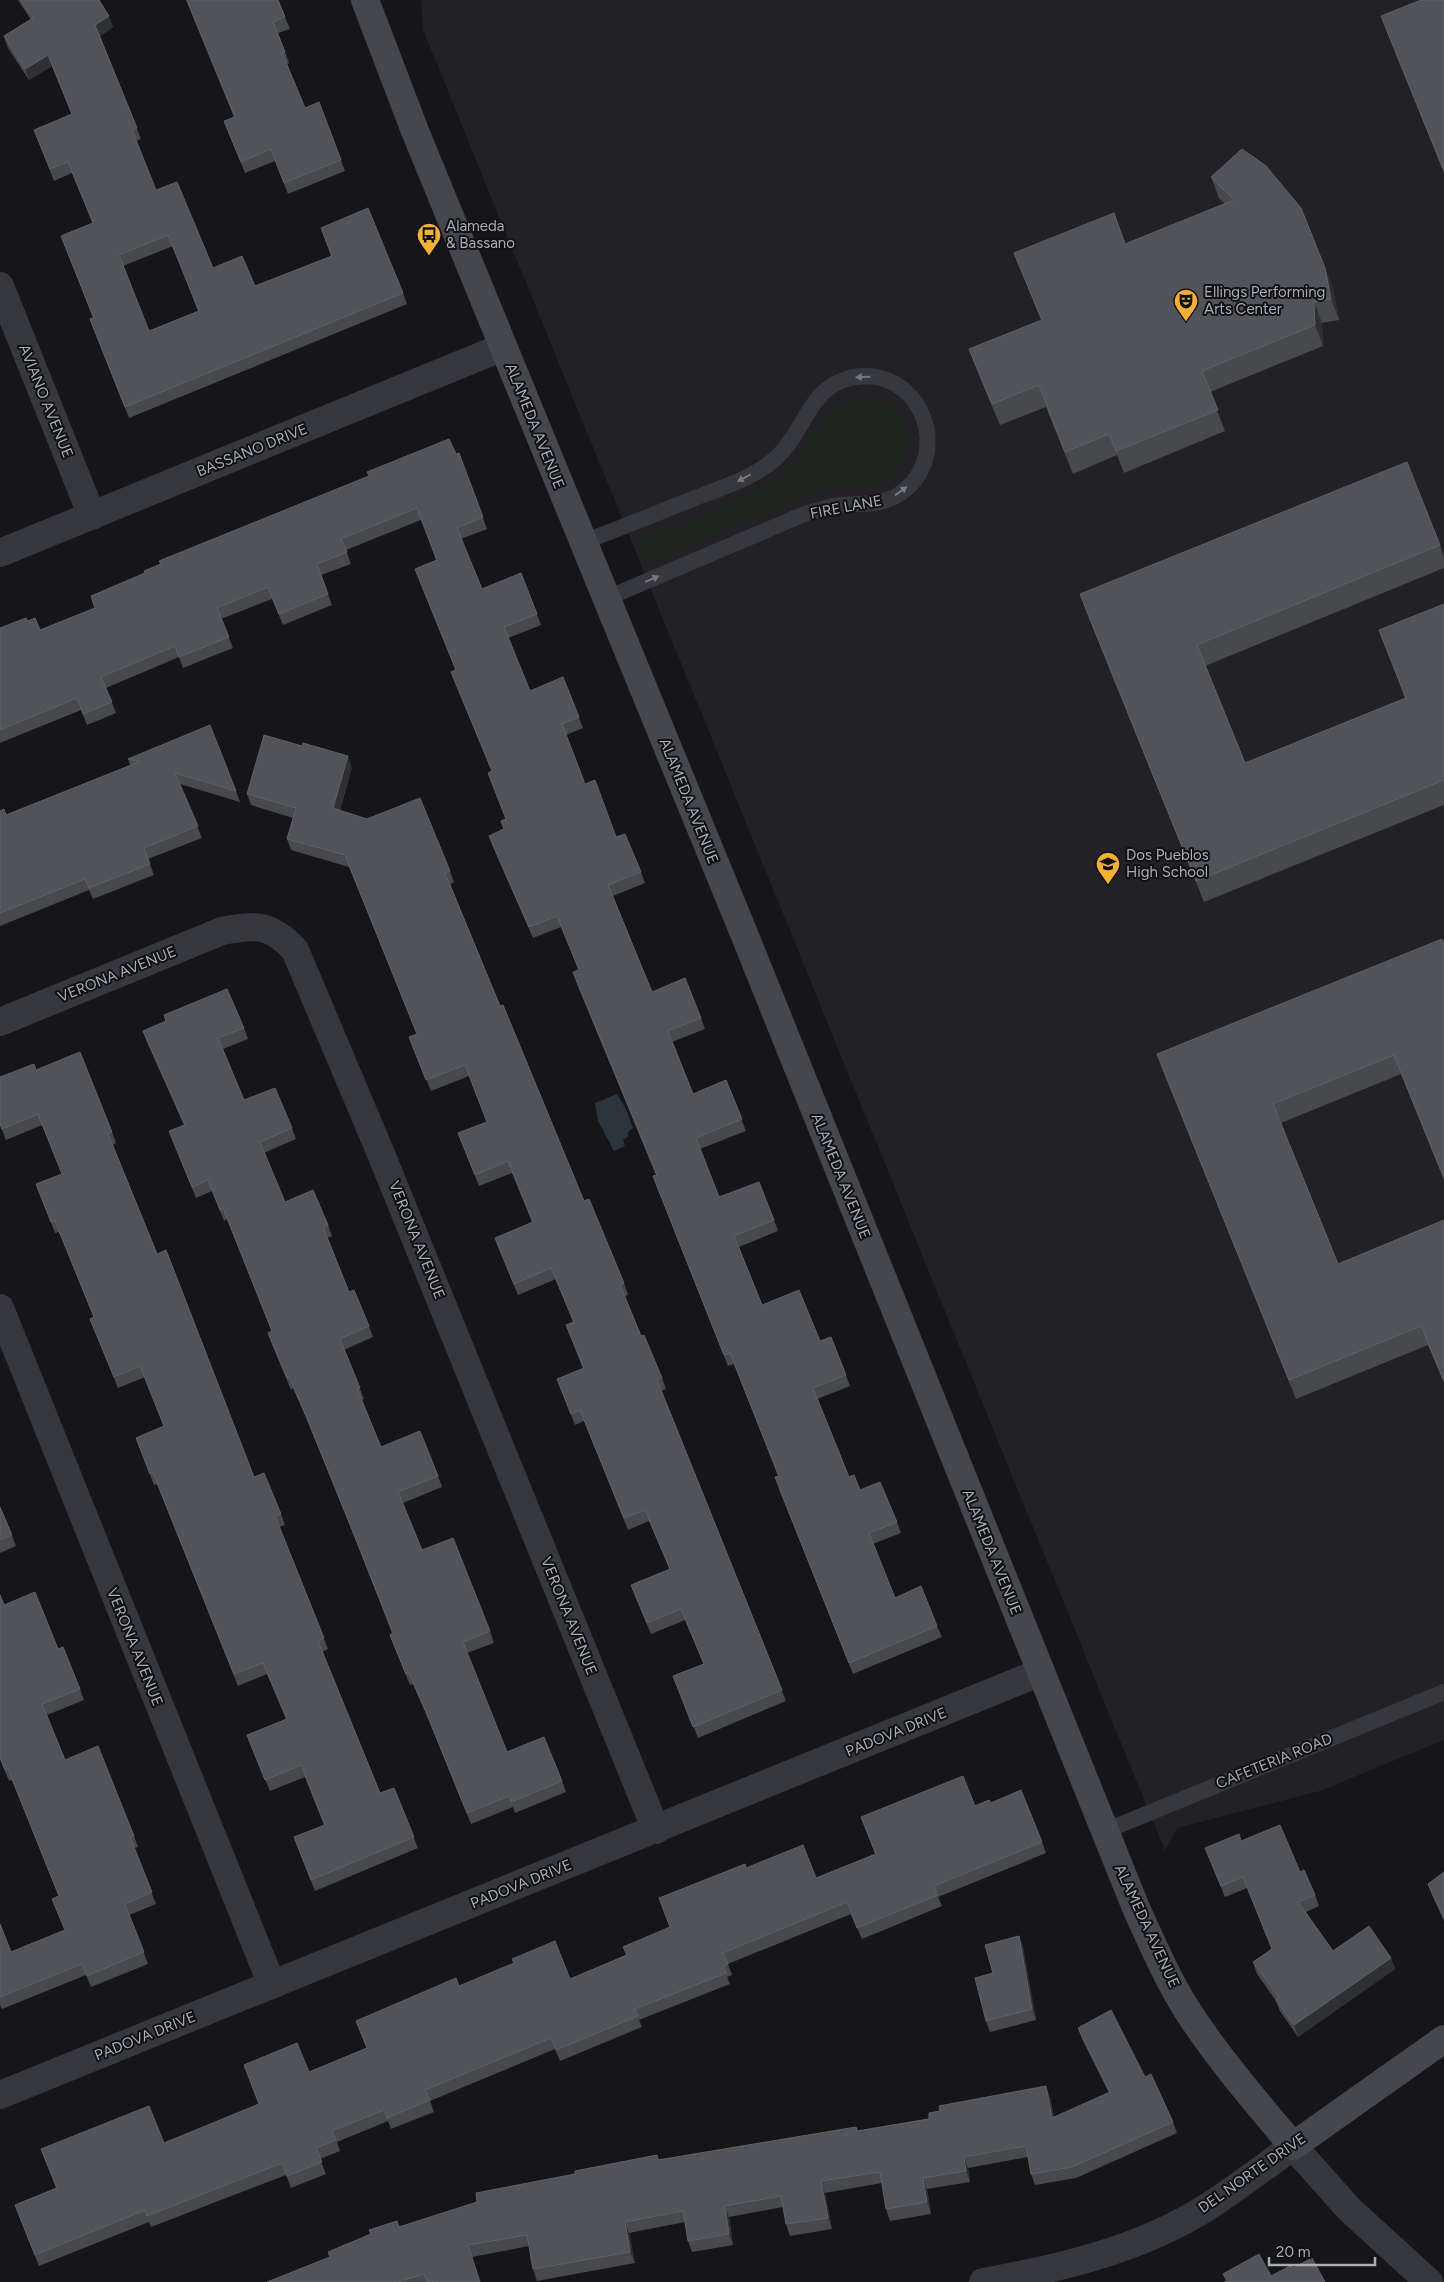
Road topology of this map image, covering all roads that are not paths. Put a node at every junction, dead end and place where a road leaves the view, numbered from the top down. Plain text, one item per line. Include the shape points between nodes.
1 (365, 0) edge
2 (0, 286) edge
3 (503, 347) junction
4 (92, 516) junction
5 (583, 542) junction
6 (0, 553) edge
7 (607, 598) junction
8 (0, 1022) edge
9 (0, 1308) edge
10 (1041, 1672) junction
11 (1444, 1692) edge
12 (656, 1830) junction
13 (1105, 1831) junction
14 (272, 1985) junction
15 (1444, 2039) edge
16 (0, 2095) edge
17 (1293, 2146) junction
18 (984, 2282) edge
19 (1430, 2282) edge

1 - 3 street, ALAMEDA AVENUE
2 - 4 street, AVIANO AVENUE
3 - 4 street, BASSANO DRIVE
3 - 5 street, ALAMEDA AVENUE
4 - 6 street, BASSANO DRIVE
5 - 7 street, ALAMEDA AVENUE
7 -> 5 lane, FIRE LANE via 807,514 839,505 869,504 893,497 914,481 925,460 928,438 922,413 908,393 889,381 866,376 838,382 814,401 795,435 776,458 743,479
7 - 10 street, ALAMEDA AVENUE
8 - 12 street, VERONA AVENUE via 222,931 256,927 274,931 295,950 380,1149
9 - 14 street, VERONA AVENUE
10 - 12 street, PADOVA DRIVE
10 - 13 street, ALAMEDA AVENUE
11 - 13 lane, CAFETERIA ROAD
12 - 14 street, PADOVA DRIVE
13 - 17 street, ALAMEDA AVENUE via 1161,1964 1187,2010
14 - 16 street, PADOVA DRIVE
15 - 17 street, DEL NORTE DRIVE
17 - 18 street, DEL NORTE DRIVE via 1208,2206 1151,2235 1056,2268
17 - 19 street, ALAMEDA AVENUE via 1349,2209

